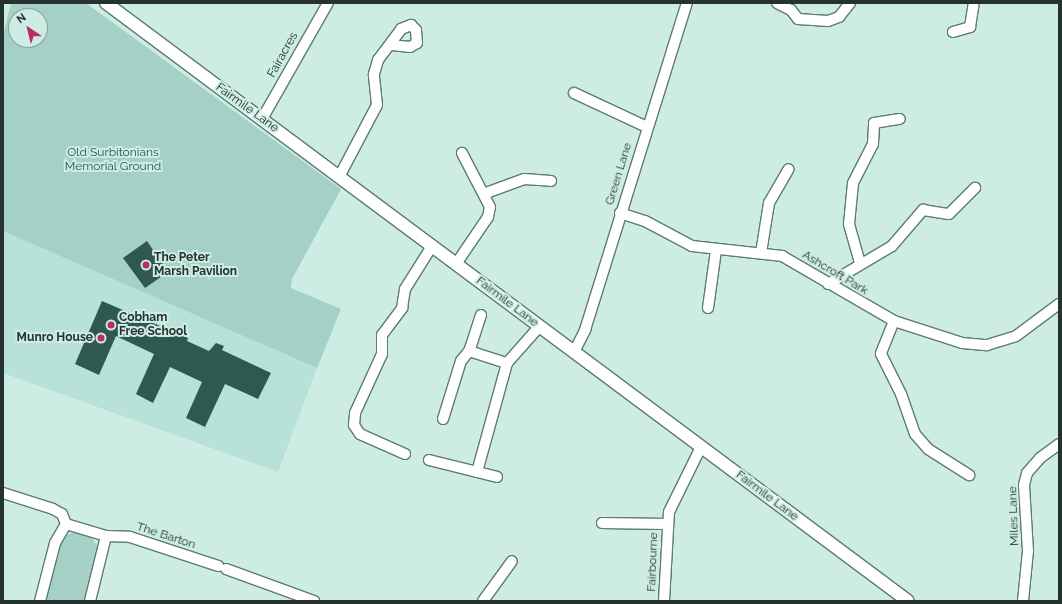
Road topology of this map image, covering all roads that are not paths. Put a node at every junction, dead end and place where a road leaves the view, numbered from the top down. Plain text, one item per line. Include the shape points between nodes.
1 (106, 3) edge
2 (328, 3) edge
3 (687, 3) edge
4 (777, 3) edge
5 (850, 3) edge
6 (974, 3) edge
7 (954, 32) dead end
8 (392, 44) dead end
9 (574, 93) dead end
10 (262, 119) junction
11 (900, 119) dead end
12 (647, 126) junction
13 (462, 153) dead end
14 (789, 169) dead end
15 (339, 176) junction
16 (551, 181) dead end
17 (975, 188) dead end
18 (486, 193) junction
19 (620, 213) junction
20 (432, 246) junction
21 (716, 250) junction
22 (761, 253) junction
23 (860, 263) junction
24 (456, 264) junction
25 (828, 284) junction
26 (1059, 304) edge
27 (708, 308) dead end
28 (481, 315) dead end
29 (894, 321) junction
30 (539, 327) junction
31 (469, 351) junction
32 (574, 352) junction
33 (507, 363) junction
34 (443, 419) dead end
35 (1059, 444) edge
36 (701, 447) junction
37 (405, 454) dead end
38 (429, 460) dead end
39 (477, 472) junction
40 (969, 475) dead end
41 (497, 477) dead end
42 (3, 492) edge
43 (602, 523) dead end
44 (66, 524) junction
45 (667, 524) junction
46 (106, 536) junction
47 (512, 561) dead end
48 (40, 601) edge
49 (90, 601) edge
50 (314, 601) edge
51 (482, 601) edge
52 (664, 601) edge
53 (908, 601) edge
54 (1022, 601) edge

1 - 10 street, Fairmile Lane
2 - 10 street, Fairacres
3 - 12 street, Green Lane
4 - 5 street via 791,10 798,19 818,20 839,17
6 - 7 street via 970,27
8 - 15 street via 378,60 374,74 377,106
9 - 12 street
10 - 15 street, Fairmile Lane
11 - 23 street via 874,123 873,144 853,183 849,224
12 - 19 street, Green Lane
13 - 18 street
14 - 22 street via 770,203
15 - 20 street, Fairmile Lane
16 - 18 street via 524,179
17 - 23 street via 949,214 923,210 892,246
18 - 24 street via 490,207 488,217
19 - 21 street, Ashcroft Park via 645,221 692,246
19 - 32 street, Green Lane
20 - 24 street, Fairmile Lane
20 - 37 street via 405,289 402,308 382,335 382,354 355,413 354,425 360,434
21 - 22 street, Ashcroft Park
21 - 27 street
22 - 25 street, Ashcroft Park via 782,256
23 - 25 street
24 - 30 street, Fairmile Lane
25 - 29 street, Ashcroft Park
26 - 29 street, Ashcroft Park via 1016,336 987,345 962,343
28 - 31 street
29 - 40 street via 881,354 901,394 915,434 928,449
30 - 32 street, Fairmile Lane
30 - 33 street
31 - 33 street
31 - 34 street via 461,360
32 - 36 street, Fairmile Lane
33 - 39 street
35 - 54 street, Miles Lane via 1040,458 1026,479 1028,559
36 - 45 street, Fairbourne via 683,478
36 - 53 street, Fairmile Lane
38 - 39 street
39 - 41 street
42 - 44 street via 62,514
43 - 45 street, Fairbourne
44 - 46 street, The Barton
44 - 48 street via 55,543
45 - 52 street, Fairbourne
46 - 49 street
46 - 50 street, The Barton via 130,537
47 - 51 street

